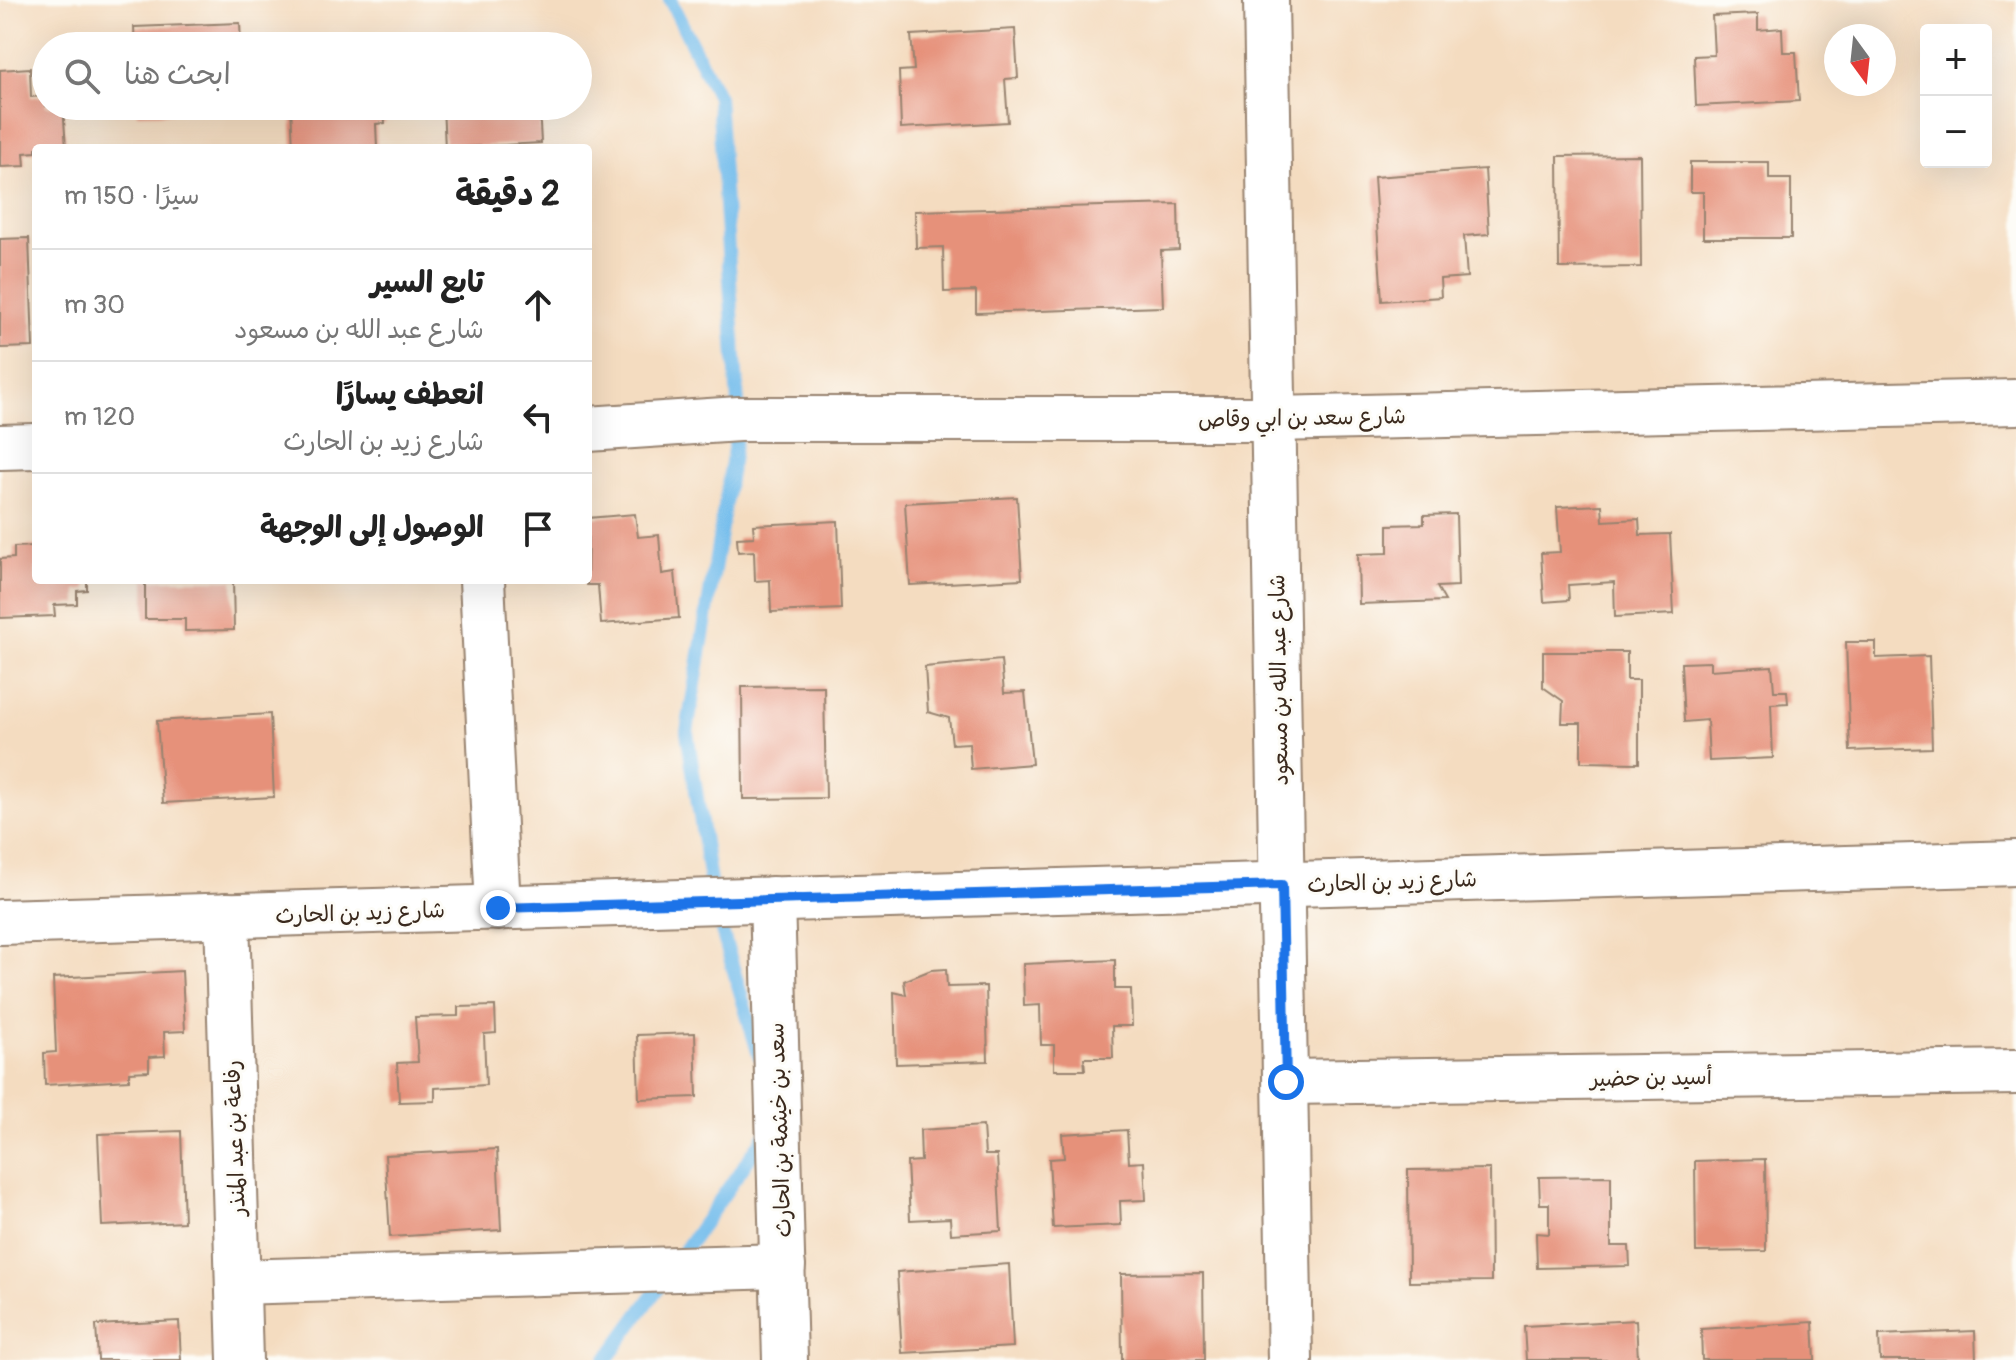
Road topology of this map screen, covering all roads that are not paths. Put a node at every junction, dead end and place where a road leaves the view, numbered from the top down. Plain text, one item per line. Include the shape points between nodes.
1 (1266, 0) edge
2 (2016, 402) edge
3 (1274, 419) junction
4 (592, 429) edge
5 (32, 446) edge
6 (0, 447) edge
7 (482, 584) edge
8 (2016, 863) edge
9 (1282, 885) junction
10 (772, 899) junction
11 (498, 908) junction
12 (227, 915) junction
13 (0, 922) edge
14 (2016, 1072) edge
15 (1286, 1082) junction
16 (783, 1266) junction
17 (238, 1282) junction
18 (240, 1360) edge
19 (785, 1360) edge
20 (1290, 1360) edge

1 - 3 street, شارع عبد الله بن مسعود
2 - 3 street, شارع سعد بن ابي وقاص
3 - 4 street, شارع سعد بن ابي وقاص via 739,419
3 - 9 street, شارع عبد الله بن مسعود
5 - 6 street
7 - 11 street
8 - 9 street, شارع زيد بن الحارث
9 - 10 street, شارع زيد بن الحارث
9 - 15 street, شارع عبد الله بن مسعود
10 - 11 street, شارع زيد بن الحارث
10 - 16 street, سعد بن خيثمة بن الحارث
11 - 12 street, شارع زيد بن الحارث
12 - 13 street, شارع زيد بن الحارث
12 - 17 street, رفاعة بن عبد المنذر
14 - 15 street, أسيد بن حضير
15 - 20 street, شارع عبد الله بن مسعود
16 - 17 street
16 - 19 street, سعد بن خيثمة بن الحارث
17 - 18 street, رفاعة بن عبد المنذر

